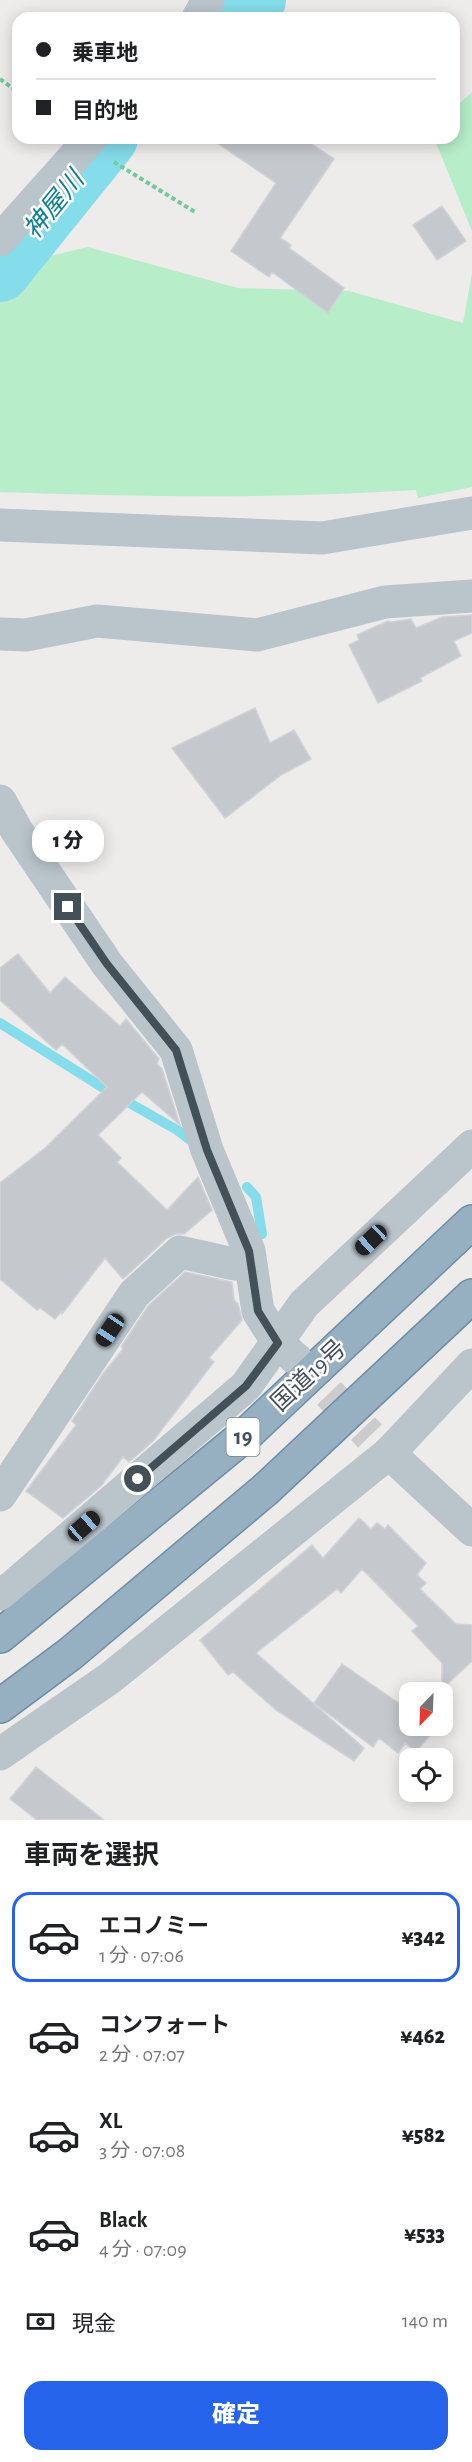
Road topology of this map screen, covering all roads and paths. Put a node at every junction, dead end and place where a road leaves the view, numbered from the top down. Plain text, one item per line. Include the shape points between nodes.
1 (98, 147) edge
2 (195, 212) dead end
3 (0, 240) edge
4 (472, 513) edge
5 (0, 525) edge
6 (472, 596) edge
7 (0, 634) edge
8 (0, 801) edge
9 (472, 1146) edge
10 (472, 1222) edge
11 (249, 1251) junction
12 (472, 1296) edge
13 (287, 1351) junction
14 (472, 1365) edge
15 (379, 1445) junction
16 (0, 1495) edge
17 (472, 1530) edge
18 (0, 1594) edge
19 (0, 1636) edge
20 (0, 1706) edge
21 (0, 1754) edge

1 - 2 path
1 - 3 street
4 - 5 street via 322,538
6 - 7 street via 385,602 257,635 97,621 26,635
8 - 11 street via 107,964 176,1050 207,1150
9 - 13 street via 304,1304
10 - 19 highway, 国道19号 / 19 via 251,1430
11 - 13 street via 258,1311
11 - 16 street via 234,1264 180,1252 134,1293
12 - 20 highway, 19 via 265,1490 70,1654
13 - 18 street
14 - 15 street
15 - 17 street
15 - 21 street via 110,1678

